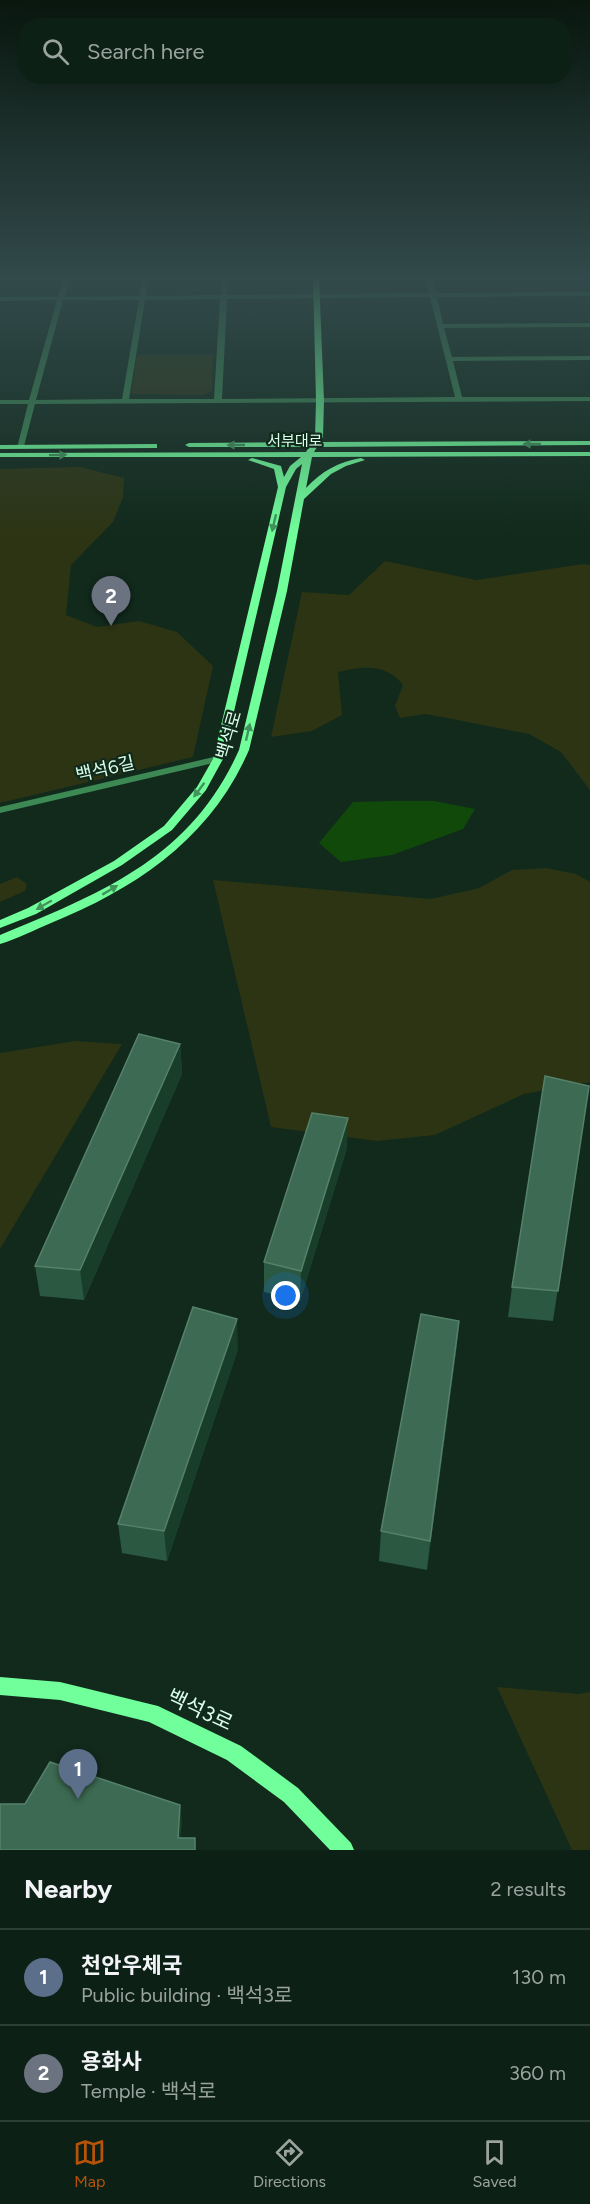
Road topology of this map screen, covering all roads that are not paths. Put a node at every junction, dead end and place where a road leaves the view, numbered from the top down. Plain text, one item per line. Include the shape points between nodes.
1 (43, 362) edge
2 (132, 362) edge
3 (221, 362) edge
4 (319, 362) edge
5 (449, 362) edge
6 (590, 399) edge
7 (321, 400) junction
8 (459, 400) junction
9 (218, 401) junction
10 (0, 402) edge
11 (33, 402) junction
12 (125, 402) junction
13 (590, 443) edge
14 (315, 444) junction
15 (20, 446) junction
16 (0, 447) edge
17 (194, 454) junction
18 (590, 454) edge
19 (308, 455) junction
20 (416, 455) junction
21 (0, 456) edge
22 (282, 487) junction
23 (300, 499) junction
24 (218, 759) junction
25 (0, 810) edge
26 (0, 924) edge
27 (0, 940) edge
28 (0, 1686) edge
29 (344, 1850) edge

1 - 11 street
2 - 12 street
3 - 9 street
4 - 7 main road, 백석로
5 - 8 street
6 - 8 street
7 - 8 street
7 - 9 street
7 - 14 main road, 백석로
9 - 12 street
10 - 11 street
11 - 12 street
11 - 15 street
13 -> 14 main road, 서부대로
14 -> 15 main road, 서부대로
14 - 19 main road, 백석로
15 - 16 main road, 서부대로
17 - 19 main road, 서부대로
21 -> 17 main road, 서부대로
17 - 22 main road via 271,464 278,468
18 - 20 main road, 서부대로
19 - 20 main road, 서부대로
19 - 22 main road, 백석로 via 293,468
19 - 23 main road, 백석로
20 - 23 main road via 357,460 338,466 322,475
22 -> 24 main road, 백석로
27 -> 23 main road, 백석로 via 108,892 170,850 220,795 237,770 244,750
24 - 25 street, 백석6길
24 -> 26 main road, 백석로 via 202,788 168,828 118,863 32,911
28 - 29 main road, 백석3로 via 60,1691 151,1713 234,1753 291,1795

